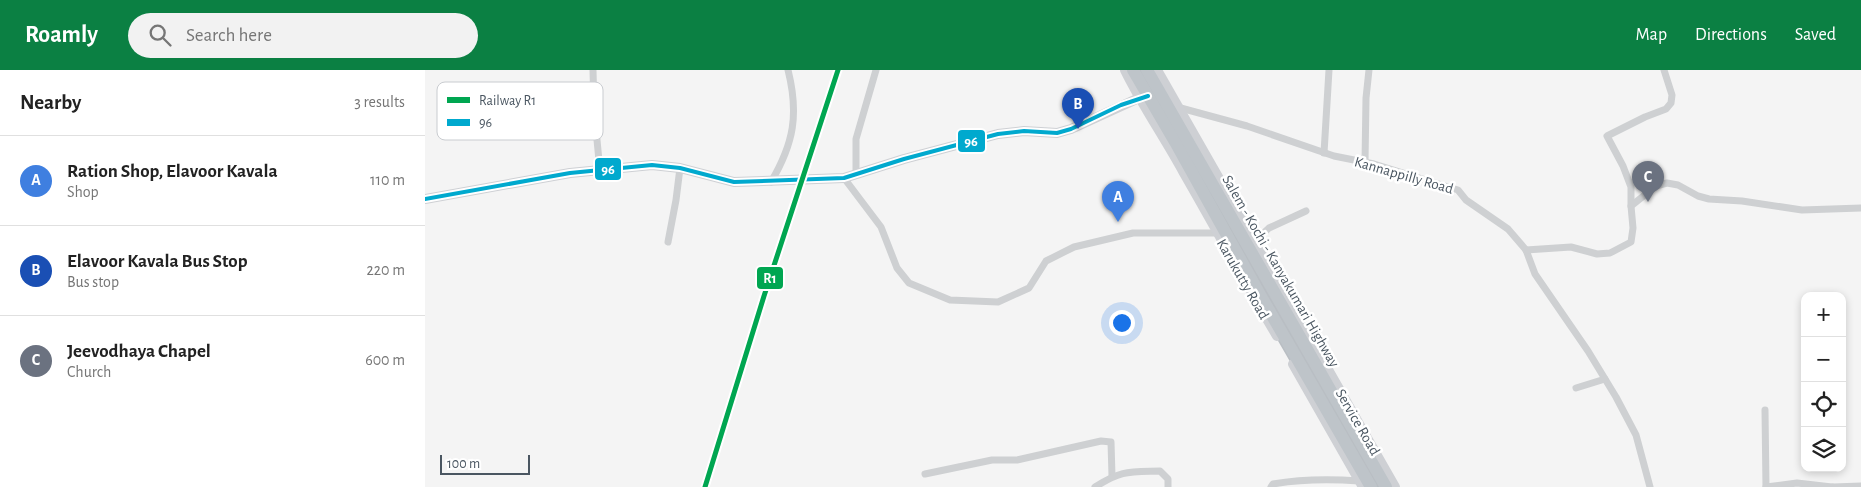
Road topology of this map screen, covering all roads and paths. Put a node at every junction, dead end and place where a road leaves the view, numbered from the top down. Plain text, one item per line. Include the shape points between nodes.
1 (788, 70) edge
2 (876, 70) edge
3 (1125, 70) edge
4 (1133, 70) edge
5 (1147, 70) edge
6 (1157, 70) edge
7 (1329, 70) edge
8 (1369, 70) edge
9 (1664, 70) edge
10 (1144, 97) junction
11 (1171, 105) junction
12 (597, 140) edge
13 (1324, 153) junction
14 (1365, 162) junction
15 (680, 168) junction
16 (600, 171) junction
17 (856, 174) junction
18 (844, 178) junction
19 (771, 182) junction
20 (425, 199) edge
21 (1631, 206) junction
22 (1861, 208) edge
23 (1306, 211) dead end
24 (1217, 233) junction
25 (668, 242) dead end
26 (1254, 242) junction
27 (1526, 250) junction
28 (1605, 379) junction
29 (1576, 388) dead end
30 (1765, 410) dead end
31 (925, 474) dead end
32 (1112, 476) junction
33 (1361, 484) edge
34 (1861, 486) edge
35 (1095, 487) edge
36 (1168, 487) edge
37 (1271, 487) edge
38 (1371, 487) edge
39 (1386, 487) edge
40 (1395, 487) edge
41 (1650, 487) edge
42 (1766, 487) edge
43 (1833, 487) edge

1 - 19 street via 794,107 792,133 783,161
2 - 17 street via 856,139
3 - 10 street, Karukutty Road
4 - 10 highway, Salem - Kochi - Kanyakumari Highway
5 - 11 highway, Salem - Kochi - Kanyakumari Highway
6 - 11 street, Service Road
7 - 13 street
8 - 14 street
9 - 21 street via 1672,95 1666,109 1607,136 1631,187
10 - 17 street via 1057,133 1024,131 999,134
10 - 24 street, Karukutty Road
10 - 38 highway, Salem - Kochi - Kanyakumari Highway
11 - 13 street, Kannappilly Road via 1247,126
11 - 26 street, Service Road
11 - 39 highway, Salem - Kochi - Kanyakumari Highway
12 - 16 street
13 - 14 street, Kannappilly Road
14 - 27 street, Kannappilly Road via 1458,190 1466,200 1508,229
15 - 16 street via 652,165
15 - 19 street via 734,182
15 - 25 street
16 - 20 street via 569,173
17 - 18 street
18 - 19 street
18 - 24 street via 881,227 897,268 909,283 950,300 998,302 1029,288 1045,261 1075,247 1133,233
21 - 22 street via 1656,186 1672,183 1704,198 1802,210
21 - 27 street via 1631,242 1610,253 1597,254 1571,247
23 - 26 street via 1269,228
24 - 33 street, Karukutty Road
26 - 40 street, Service Road
27 - 28 street, Kannappilly Road via 1535,274
28 - 29 street
28 - 41 street, Kannappilly Road via 1636,435
30 - 42 street
31 - 32 street via 992,460 1017,460 1101,441 1111,442
32 - 35 street
32 - 36 street via 1126,472 1160,471 1168,479
33 - 37 street via 1320,479 1273,484
34 - 43 street
42 - 43 street via 1797,483

